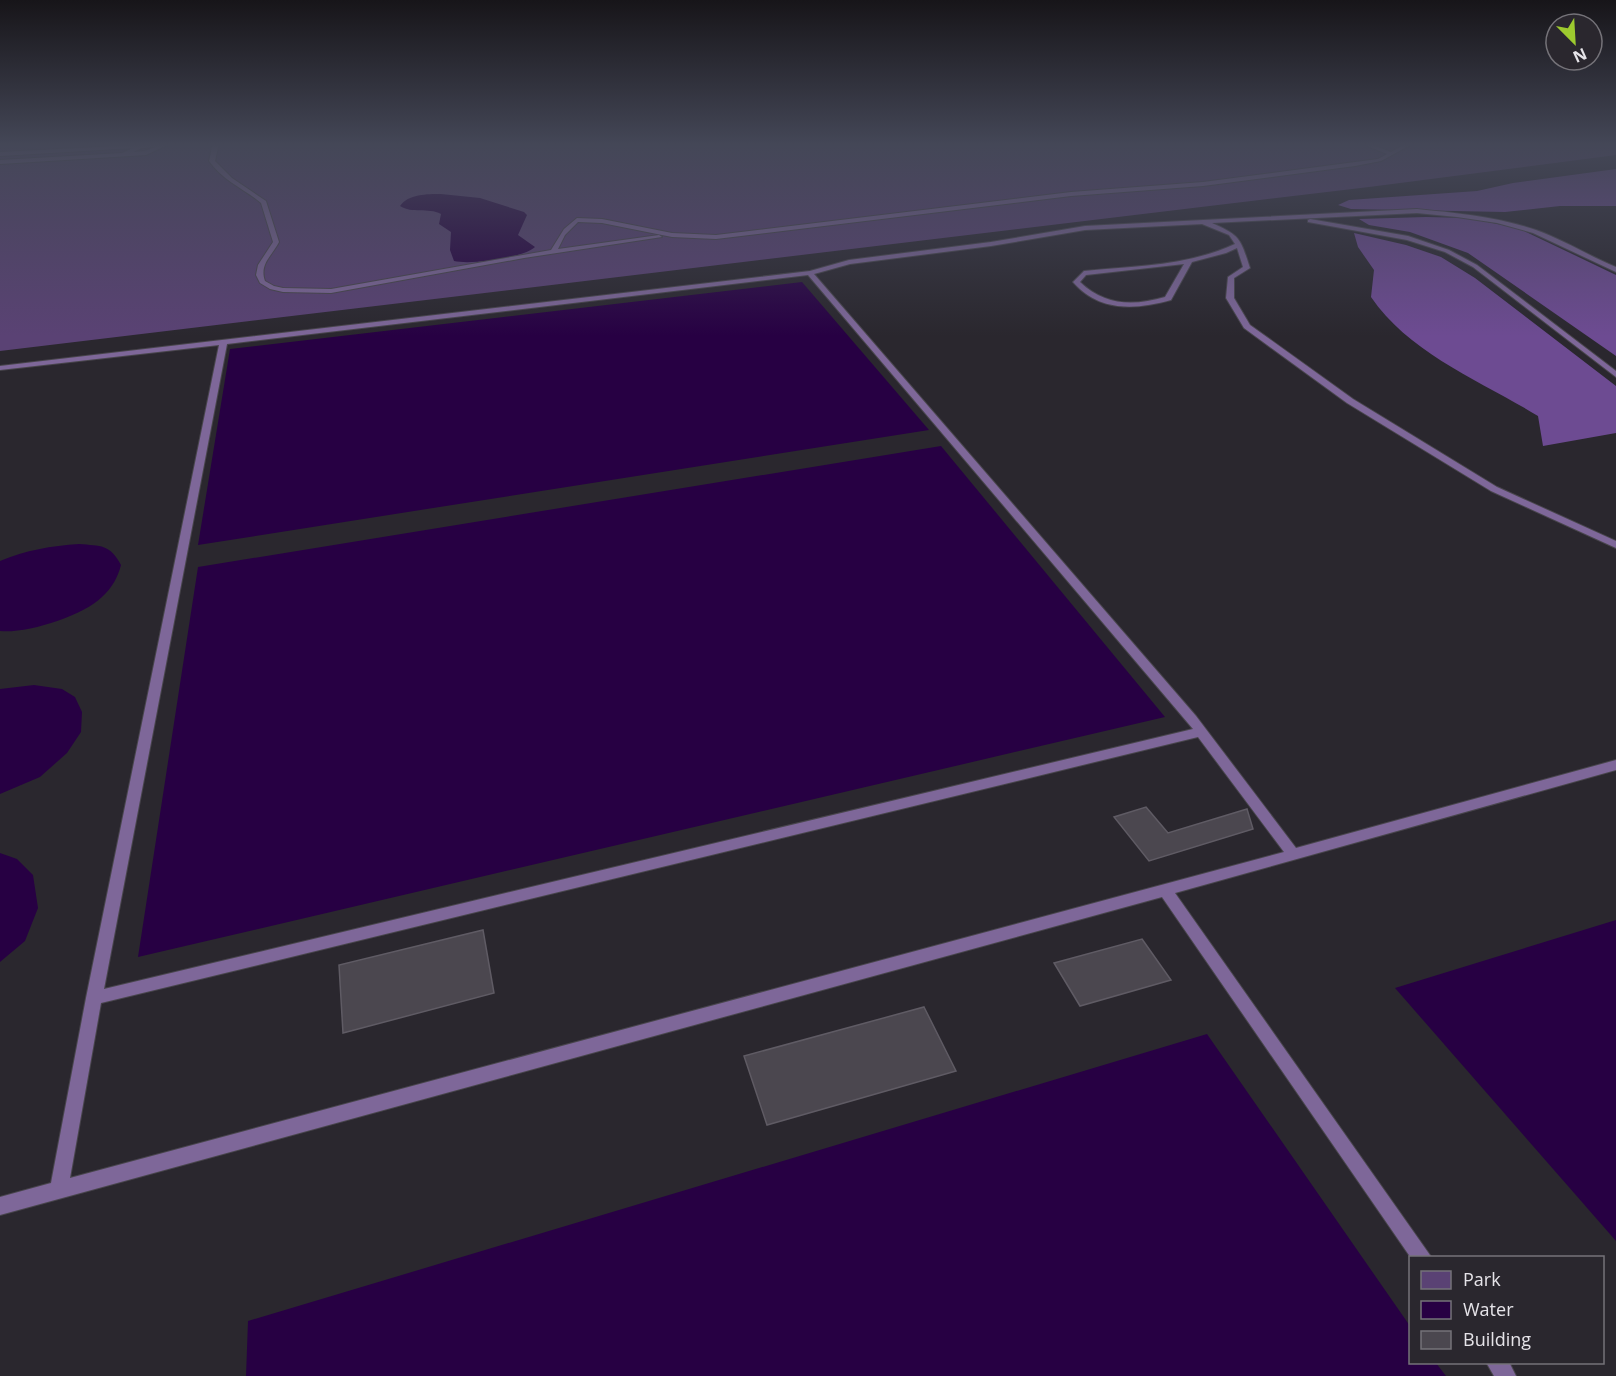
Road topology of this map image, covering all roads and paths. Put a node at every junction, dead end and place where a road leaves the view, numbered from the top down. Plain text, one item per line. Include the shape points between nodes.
1 (266, 207) edge
2 (975, 207) edge
3 (1282, 217) junction
4 (1199, 221) junction
5 (672, 235) junction
6 (1239, 245) junction
7 (554, 252) junction
8 (1190, 260) junction
9 (1616, 270) edge
10 (810, 273) junction
11 (223, 342) junction
12 (0, 368) edge
13 (1616, 375) edge
14 (1616, 545) edge
15 (1200, 732) junction
16 (1616, 765) edge
17 (1293, 854) junction
18 (1165, 890) junction
19 (94, 998) junction
20 (59, 1191) junction
21 (0, 1206) edge
22 (1422, 1256) edge

1 - 7 lane via 276,242 263,258 259,273 262,282 272,288 331,291
2 - 5 lane via 716,237
3 - 4 lane
3 - 9 lane via 1417,211 1465,215 1522,227
3 - 13 lane via 1408,238 1446,251 1474,266
4 - 6 lane via 1231,234
4 - 10 lane via 1085,228 849,262
5 - 7 lane
5 - 7 lane via 577,220 555,244
6 - 8 lane
6 - 14 lane via 1247,267 1231,277 1230,298 1246,326 1350,401 1494,489
8 - 8 lane via 1084,273 1076,282 1087,295 1105,302 1133,306 1153,303 1168,298
10 - 11 lane
10 - 15 lane
11 - 12 lane
11 - 19 lane
15 - 17 lane
15 - 19 lane
16 - 17 lane
17 - 18 lane
18 - 20 lane
18 - 22 lane
19 - 20 lane
20 - 21 lane

